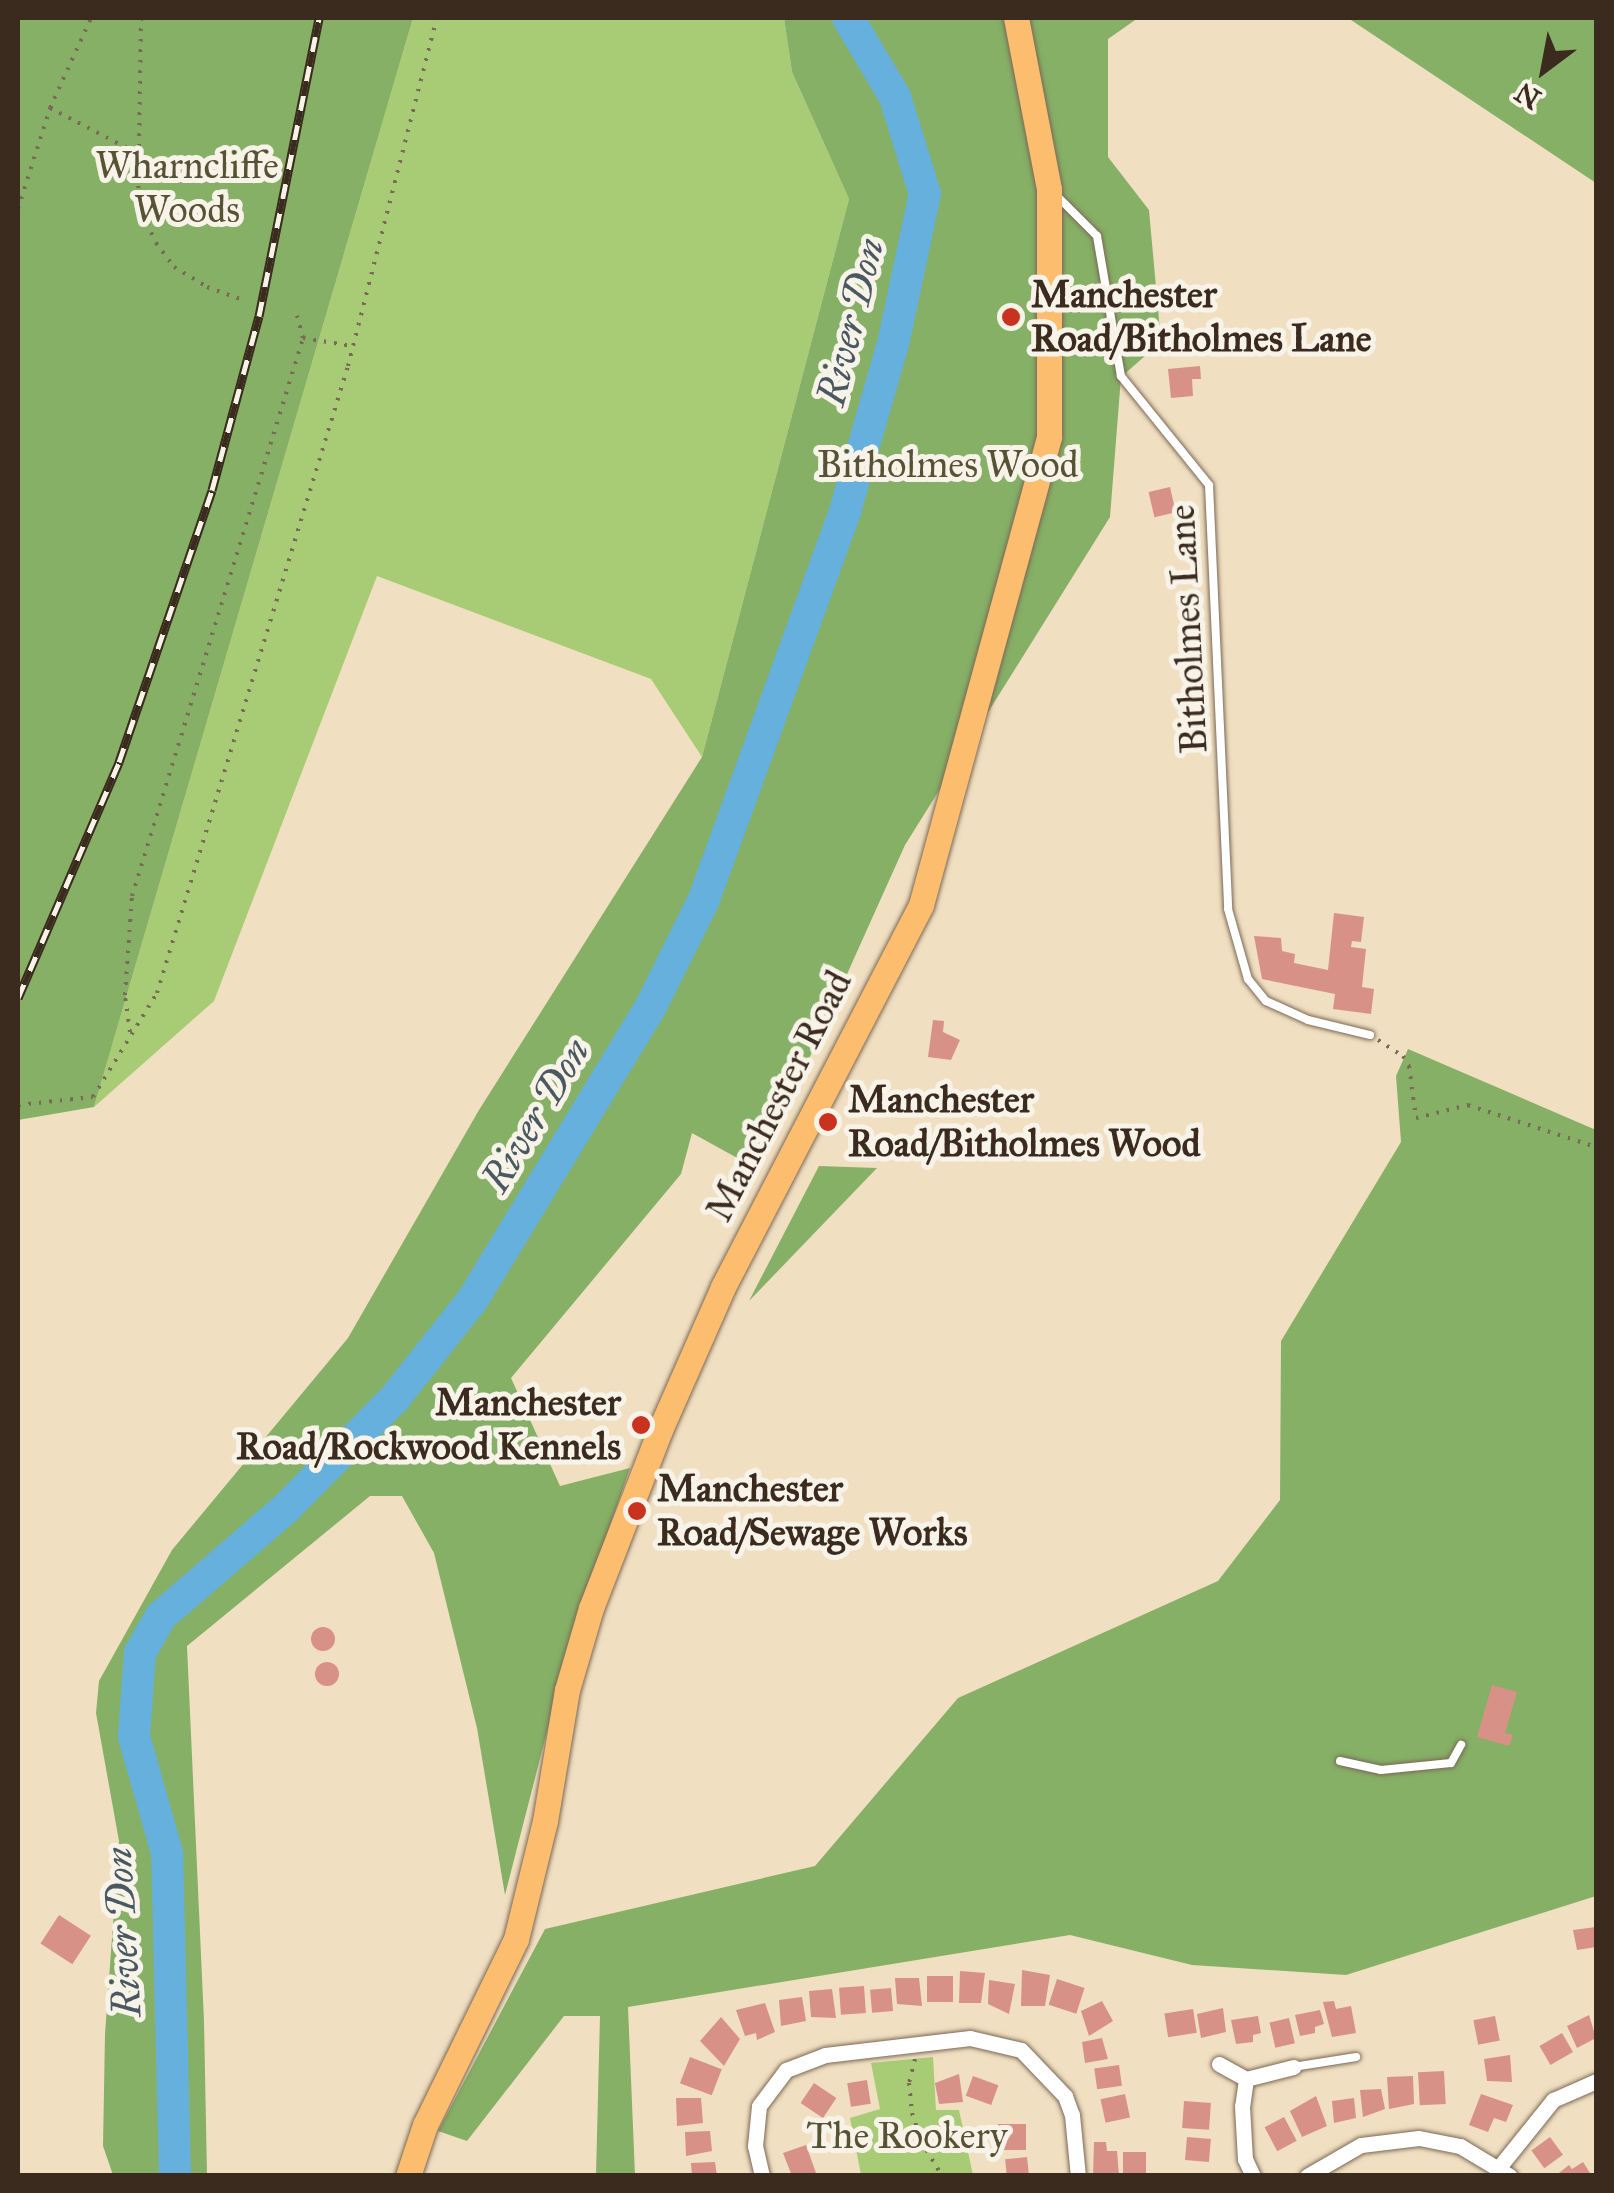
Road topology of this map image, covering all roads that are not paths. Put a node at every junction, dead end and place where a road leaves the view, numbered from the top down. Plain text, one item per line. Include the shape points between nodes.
1 (1016, 18) edge
2 (1049, 188) junction
3 (1370, 1035) road end
4 (1461, 1746) dead end
5 (1340, 1760) dead end
6 (1356, 2057) dead end
7 (1219, 2064) dead end
8 (1292, 2067) joint
9 (1246, 2079) junction
10 (1596, 2081) edge
11 (1505, 2171) edge
12 (408, 2176) edge
13 (762, 2176) edge
14 (1078, 2176) edge
15 (1253, 2176) edge
16 (1307, 2176) edge

1 - 2 main road, Manchester Road
2 - 3 lane, Bitholmes Lane via 1097,236 1122,376 1209,485 1228,909 1248,979 1266,1001 1294,1014
2 - 12 main road, Manchester Road via 1048,436 921,905 723,1286 660,1430 576,1657 516,1939 425,2125
4 - 5 lane via 1451,1762 1380,1770
6 - 8 lane
7 - 9 street
8 - 9 street
9 - 15 street via 1245,2159
10 - 11 street via 1554,2100
11 - 16 street via 1460,2146 1419,2138 1361,2145
13 - 14 street via 755,2146 759,2106 786,2070 824,2054 970,2038 1021,2050 1065,2096

